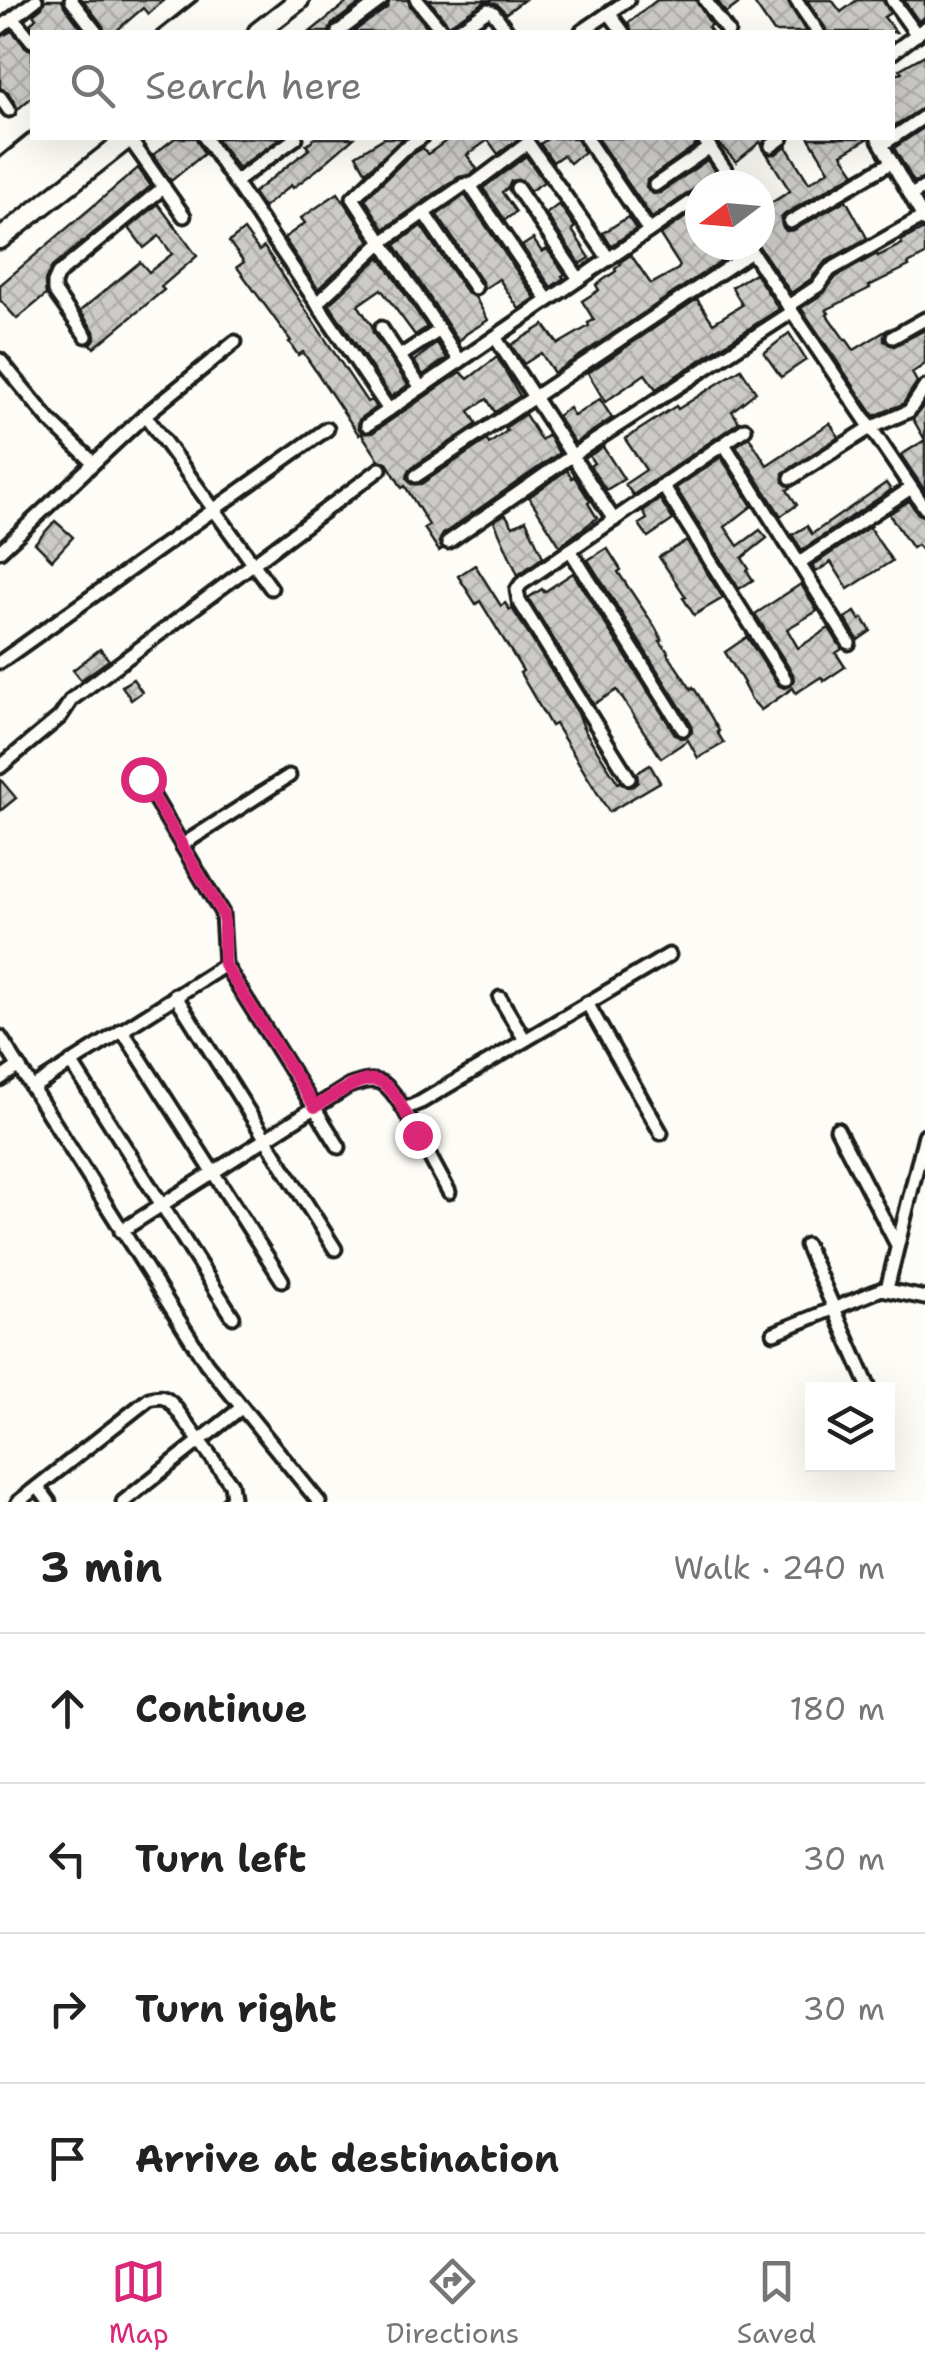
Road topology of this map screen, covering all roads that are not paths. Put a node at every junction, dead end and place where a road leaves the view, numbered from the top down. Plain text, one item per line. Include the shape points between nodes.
1 (36, 0) edge
2 (71, 0) edge
3 (299, 0) edge
4 (382, 0) edge
5 (417, 0) edge
6 (628, 0) edge
7 (704, 0) edge
8 (796, 0) edge
9 (892, 0) edge
10 (16, 9) edge
11 (609, 14) junction
12 (0, 28) edge
13 (94, 30) edge
14 (261, 30) edge
15 (341, 30) edge
16 (441, 30) edge
17 (458, 30) edge
18 (507, 30) edge
19 (585, 30) edge
20 (621, 30) edge
21 (726, 30) edge
22 (815, 30) edge
23 (921, 32) edge
24 (30, 37) edge
25 (895, 51) edge
26 (0, 97) edge
27 (9, 110) dead end
28 (925, 116) edge
29 (895, 133) edge
30 (125, 140) edge
31 (129, 140) edge
32 (206, 140) edge
33 (293, 140) edge
34 (418, 140) edge
35 (587, 140) edge
36 (779, 140) edge
37 (880, 141) edge
38 (706, 142) edge
39 (771, 146) dead end
40 (892, 162) junction
41 (726, 170) edge
42 (235, 182) junction
43 (655, 185) dead end
44 (472, 186) junction
45 (925, 186) edge
46 (164, 187) junction
47 (517, 188) dead end
48 (910, 195) junction
49 (685, 206) edge
50 (424, 212) junction
51 (184, 216) dead end
52 (924, 219) edge
53 (790, 222) dead end
54 (649, 231) junction
55 (0, 239) edge
56 (382, 242) junction
57 (609, 259) junction
58 (732, 260) edge
59 (757, 260) edge
60 (579, 280) junction
61 (475, 288) dead end
62 (548, 300) junction
63 (317, 303) junction
64 (790, 308) junction
65 (925, 319) edge
66 (381, 328) dead end
67 (440, 330) junction
68 (86, 336) dead end
69 (495, 337) junction
70 (893, 337) dead end
71 (234, 342) dead end
72 (400, 356) junction
73 (0, 360) edge
74 (460, 361) junction
75 (925, 387) edge
76 (422, 388) junction
77 (534, 396) junction
78 (389, 410) junction
79 (144, 415) junction
80 (367, 425) dead end
81 (870, 428) junction
82 (326, 429) dead end
83 (745, 429) dead end
84 (724, 444) junction
85 (573, 455) junction
86 (94, 463) junction
87 (380, 469) dead end
88 (416, 476) dead end
89 (791, 478) dead end
90 (663, 486) junction
91 (911, 488) junction
92 (925, 508) edge
93 (213, 509) junction
94 (614, 520) junction
95 (448, 542) dead end
96 (570, 550) junction
97 (0, 552) edge
98 (253, 564) junction
99 (799, 564) junction
100 (271, 588) dead end
101 (849, 643) dead end
102 (0, 662) edge
103 (786, 679) dead end
104 (683, 728) dead end
105 (0, 767) edge
106 (289, 776) dead end
107 (629, 778) dead end
108 (143, 779) dead end
109 (182, 845) junction
110 (669, 955) dead end
111 (224, 964) junction
112 (175, 996) junction
113 (500, 998) dead end
114 (587, 1004) junction
115 (122, 1030) junction
116 (0, 1038) edge
117 (525, 1040) junction
118 (71, 1062) junction
119 (18, 1066) junction
120 (0, 1079) edge
121 (32, 1088) junction
122 (315, 1107) junction
123 (404, 1109) junction
124 (837, 1129) dead end
125 (661, 1133) dead end
126 (925, 1135) edge
127 (264, 1139) junction
128 (339, 1147) dead end
129 (212, 1172) junction
130 (449, 1192) dead end
131 (160, 1205) junction
132 (121, 1230) junction
133 (806, 1245) dead end
134 (898, 1246) junction
135 (335, 1250) dead end
136 (282, 1280) dead end
137 (887, 1289) junction
138 (925, 1298) edge
139 (834, 1308) junction
140 (233, 1317) dead end
141 (774, 1332) dead end
142 (866, 1382) edge
143 (241, 1408) junction
144 (200, 1442) junction
145 (38, 1487) junction
146 (18, 1502) edge
147 (49, 1502) edge
148 (124, 1502) edge
149 (229, 1502) edge
150 (319, 1502) edge

1 - 10 street
2 - 13 street
3 - 14 highway
4 - 15 street
5 - 16 street
6 - 11 street
7 - 21 street
8 - 22 street
9 - 23 street
10 - 12 street
10 - 24 street
11 - 19 street
11 - 20 street
17 - 18 street via 488,10
23 - 25 street
26 - 27 street
28 - 29 street
30 - 55 highway
31 - 46 street
32 - 42 street
33 - 42 street
34 - 56 street via 353,198
35 - 54 street
36 - 39 street
37 - 40 street
38 - 41 street
38 - 43 street
40 - 48 street
40 - 53 street
42 - 63 street
44 - 50 street
44 - 57 street via 528,143
44 - 62 street
45 - 48 street
46 - 51 street
46 - 68 street via 58,274 54,291
47 - 60 street
48 - 52 street
49 - 54 street
50 - 56 street
50 - 61 street
52 - 64 street via 830,270
54 - 57 street
56 - 63 street
56 - 67 street
57 - 60 street
58 - 77 street
59 - 64 street
60 - 62 street
62 - 69 street
63 - 78 street
64 - 81 street
64 - 85 street
65 - 70 street
66 - 72 street
67 - 72 street
67 - 74 street
69 - 74 street
69 - 77 street
71 - 79 street
72 - 76 street
73 - 86 street
74 - 76 street
75 - 81 street via 909,410
76 - 78 street
77 - 85 street
77 - 88 street
78 - 80 street
79 - 86 street
79 - 93 street
81 - 89 street
81 - 91 street
82 - 93 street
83 - 84 street
84 - 90 street
84 - 99 street
85 - 94 street
85 - 95 street
86 - 97 street
87 - 98 street
90 - 94 street
90 - 103 street
91 - 92 street
91 - 99 street
93 - 98 street
93 - 102 street
94 - 96 street
96 - 104 street
96 - 107 street via 521,584 517,595
98 - 100 street
98 - 105 street via 72,699
99 - 101 street
106 - 109 street
108 - 109 street
109 - 111 street via 222,913
110 - 114 street
111 - 112 street
111 - 122 street
112 - 115 street
112 - 127 street
113 - 117 street
114 - 117 street
114 - 125 street
115 - 118 street
115 - 129 street
116 - 119 street
117 - 123 street
118 - 121 street
118 - 131 street
119 - 120 street
119 - 121 street
121 - 132 street
122 - 123 street via 347,1087 376,1080 387,1084
122 - 127 street
122 - 128 street
123 - 130 street
124 - 134 street
126 - 134 street
127 - 129 street
127 - 135 street
129 - 131 street
129 - 136 street
131 - 132 street
131 - 140 street
132 - 143 street
133 - 139 street
134 - 137 street
137 - 138 street
137 - 139 street
139 - 141 street
139 - 142 street
143 - 144 street
143 - 150 street
144 - 145 street via 167,1399 149,1399
144 - 148 street
144 - 149 street via 231,1484
145 - 146 street
145 - 147 street

